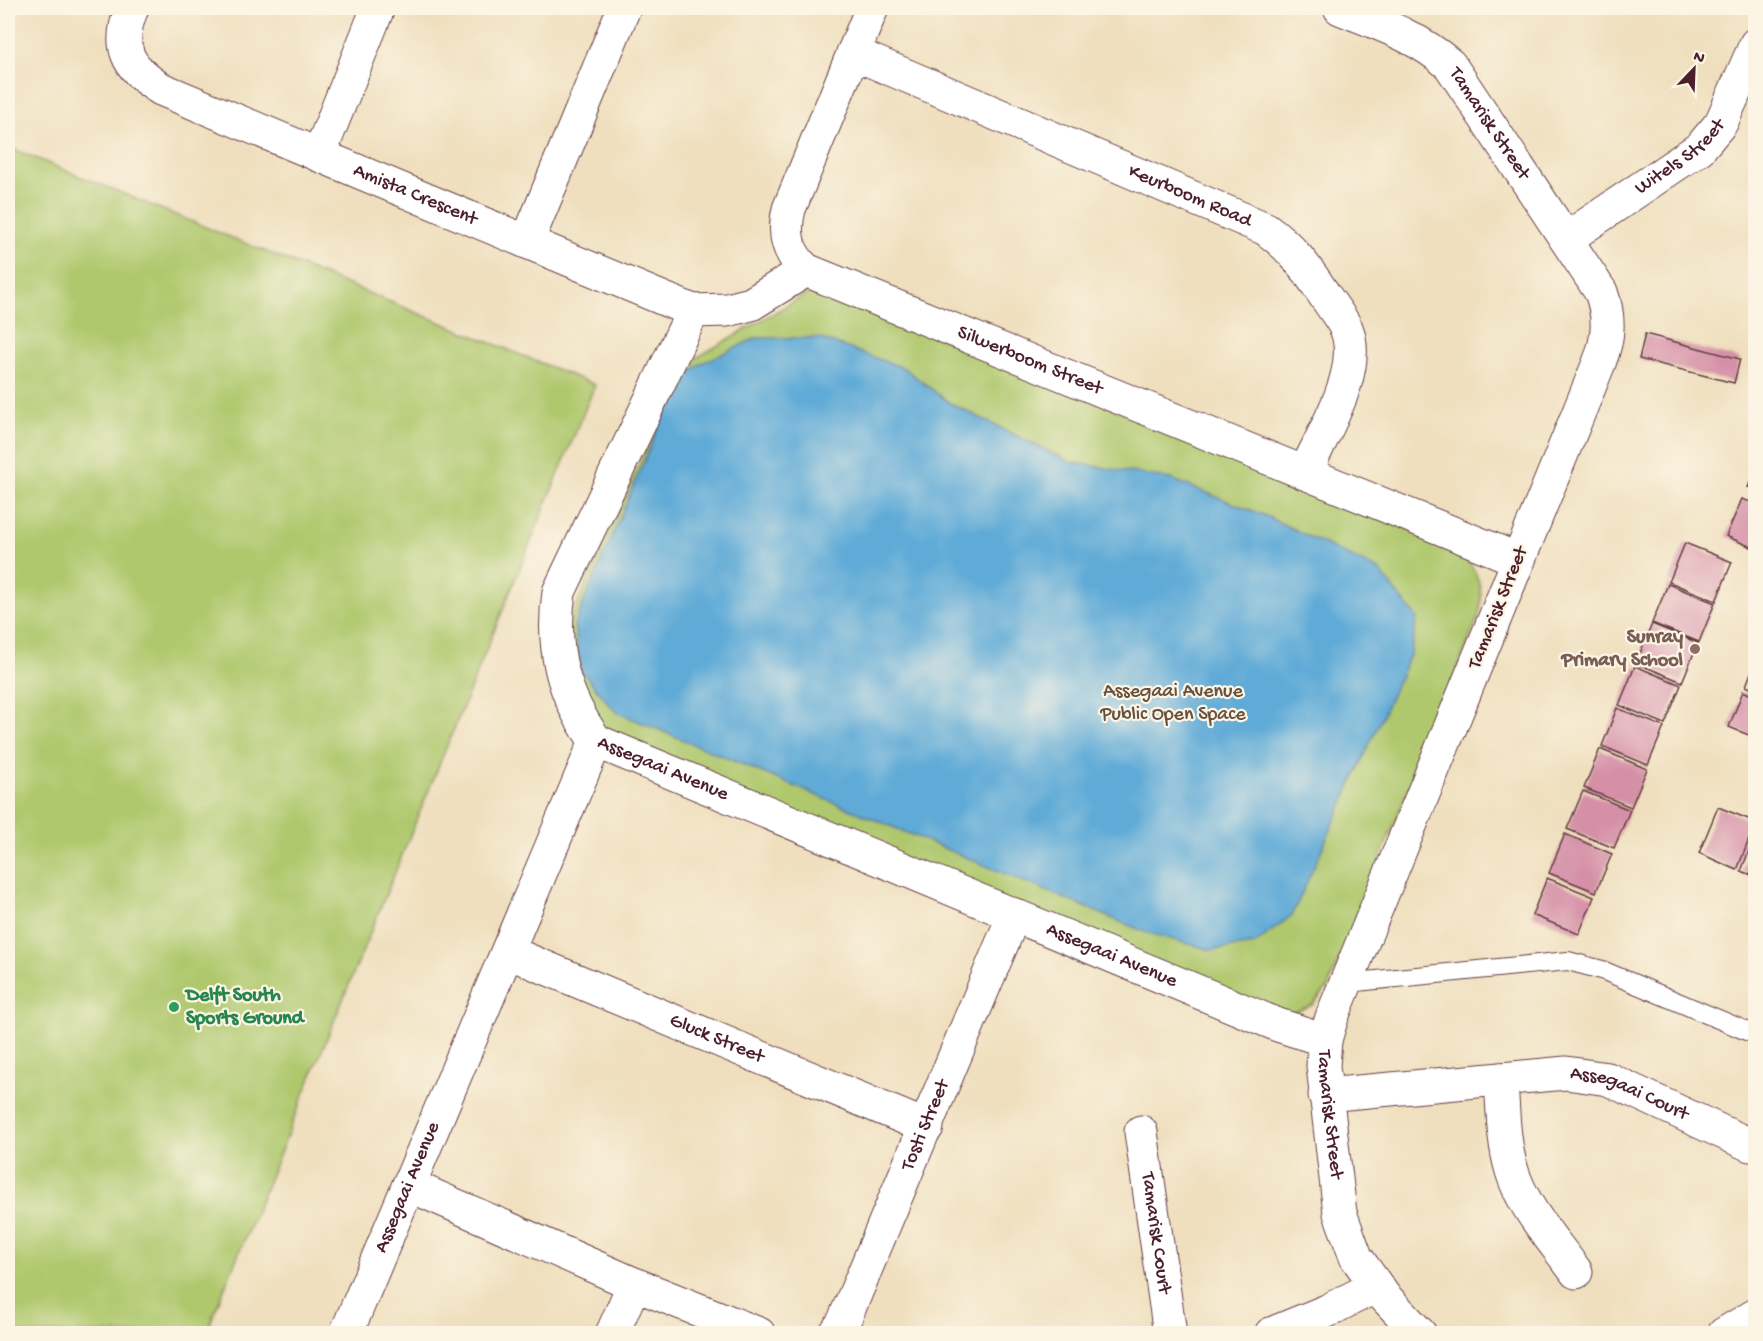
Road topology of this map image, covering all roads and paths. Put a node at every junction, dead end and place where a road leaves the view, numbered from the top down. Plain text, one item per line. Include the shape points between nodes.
1 (132, 8) edge
2 (378, 8) edge
3 (624, 8) edge
4 (872, 8) edge
5 (1340, 8) edge
6 (1755, 44) edge
7 (853, 53) junction
8 (319, 155) junction
9 (1566, 240) junction
10 (527, 242) junction
11 (806, 270) junction
12 (693, 311) junction
13 (1305, 473) junction
14 (1519, 560) junction
15 (596, 741) junction
16 (1014, 915) junction
17 (508, 952) junction
18 (1346, 983) junction
19 (1755, 1035) edge
20 (1325, 1040) junction
21 (1501, 1079) junction
22 (1325, 1095) junction
23 (927, 1127) junction
24 (1141, 1132) dead end
25 (1750, 1145) dead end
26 (409, 1185) junction
27 (1576, 1272) dead end
28 (634, 1284) junction
29 (1380, 1291) junction
30 (346, 1334) edge
31 (612, 1334) edge
32 (759, 1334) edge
33 (835, 1334) edge
34 (1170, 1334) edge
35 (1271, 1334) edge
36 (1401, 1334) edge
37 (1420, 1334) edge

1 - 8 street, Amista Crescent via 123,36 125,47 146,79 161,89
2 - 8 street
3 - 10 street
4 - 7 street
5 - 9 street, Tamarisk Street via 1410,36 1450,65
6 - 9 street, Witels Street via 1721,123 1700,148
7 - 11 street via 789,209 786,239 790,251
7 - 13 street, Keurboom Road via 1266,229 1287,244 1346,327 1350,344 1348,376
8 - 10 street, Amista Crescent
9 - 14 street, Tamarisk Street via 1601,292 1608,333
10 - 12 street, Amista Crescent
11 - 12 street via 751,304 727,310
11 - 13 street, Silwerboom Street
12 - 15 street via 559,592 555,629 562,675 578,714
13 - 14 street, Silwerboom Street
14 - 18 street, Tamarisk Street
15 - 16 street, Assegaai Avenue
15 - 17 street, Assegaai Avenue
16 - 20 street, Assegaai Avenue via 1278,1025
16 - 23 street, Tosti Street
17 - 23 street, Gluck Street
17 - 26 street, Assegaai Avenue
18 - 19 lane via 1568,961 1621,978
18 - 20 street, Tamarisk Street
20 - 22 street, Tamarisk Street
21 - 22 street, Assegaai Court
21 - 25 street, Assegaai Court via 1566,1073 1608,1079
21 - 27 street via 1512,1172 1522,1195
22 - 29 street, Tamarisk Street via 1340,1213 1356,1257
23 - 33 street, Tosti Street
24 - 34 street, Tamarisk Court
26 - 28 street
26 - 30 street, Assegaai Avenue
28 - 31 street
28 - 32 street
29 - 35 street
29 - 36 street, Tamarisk Street
29 - 37 street, Tamarisk Street

